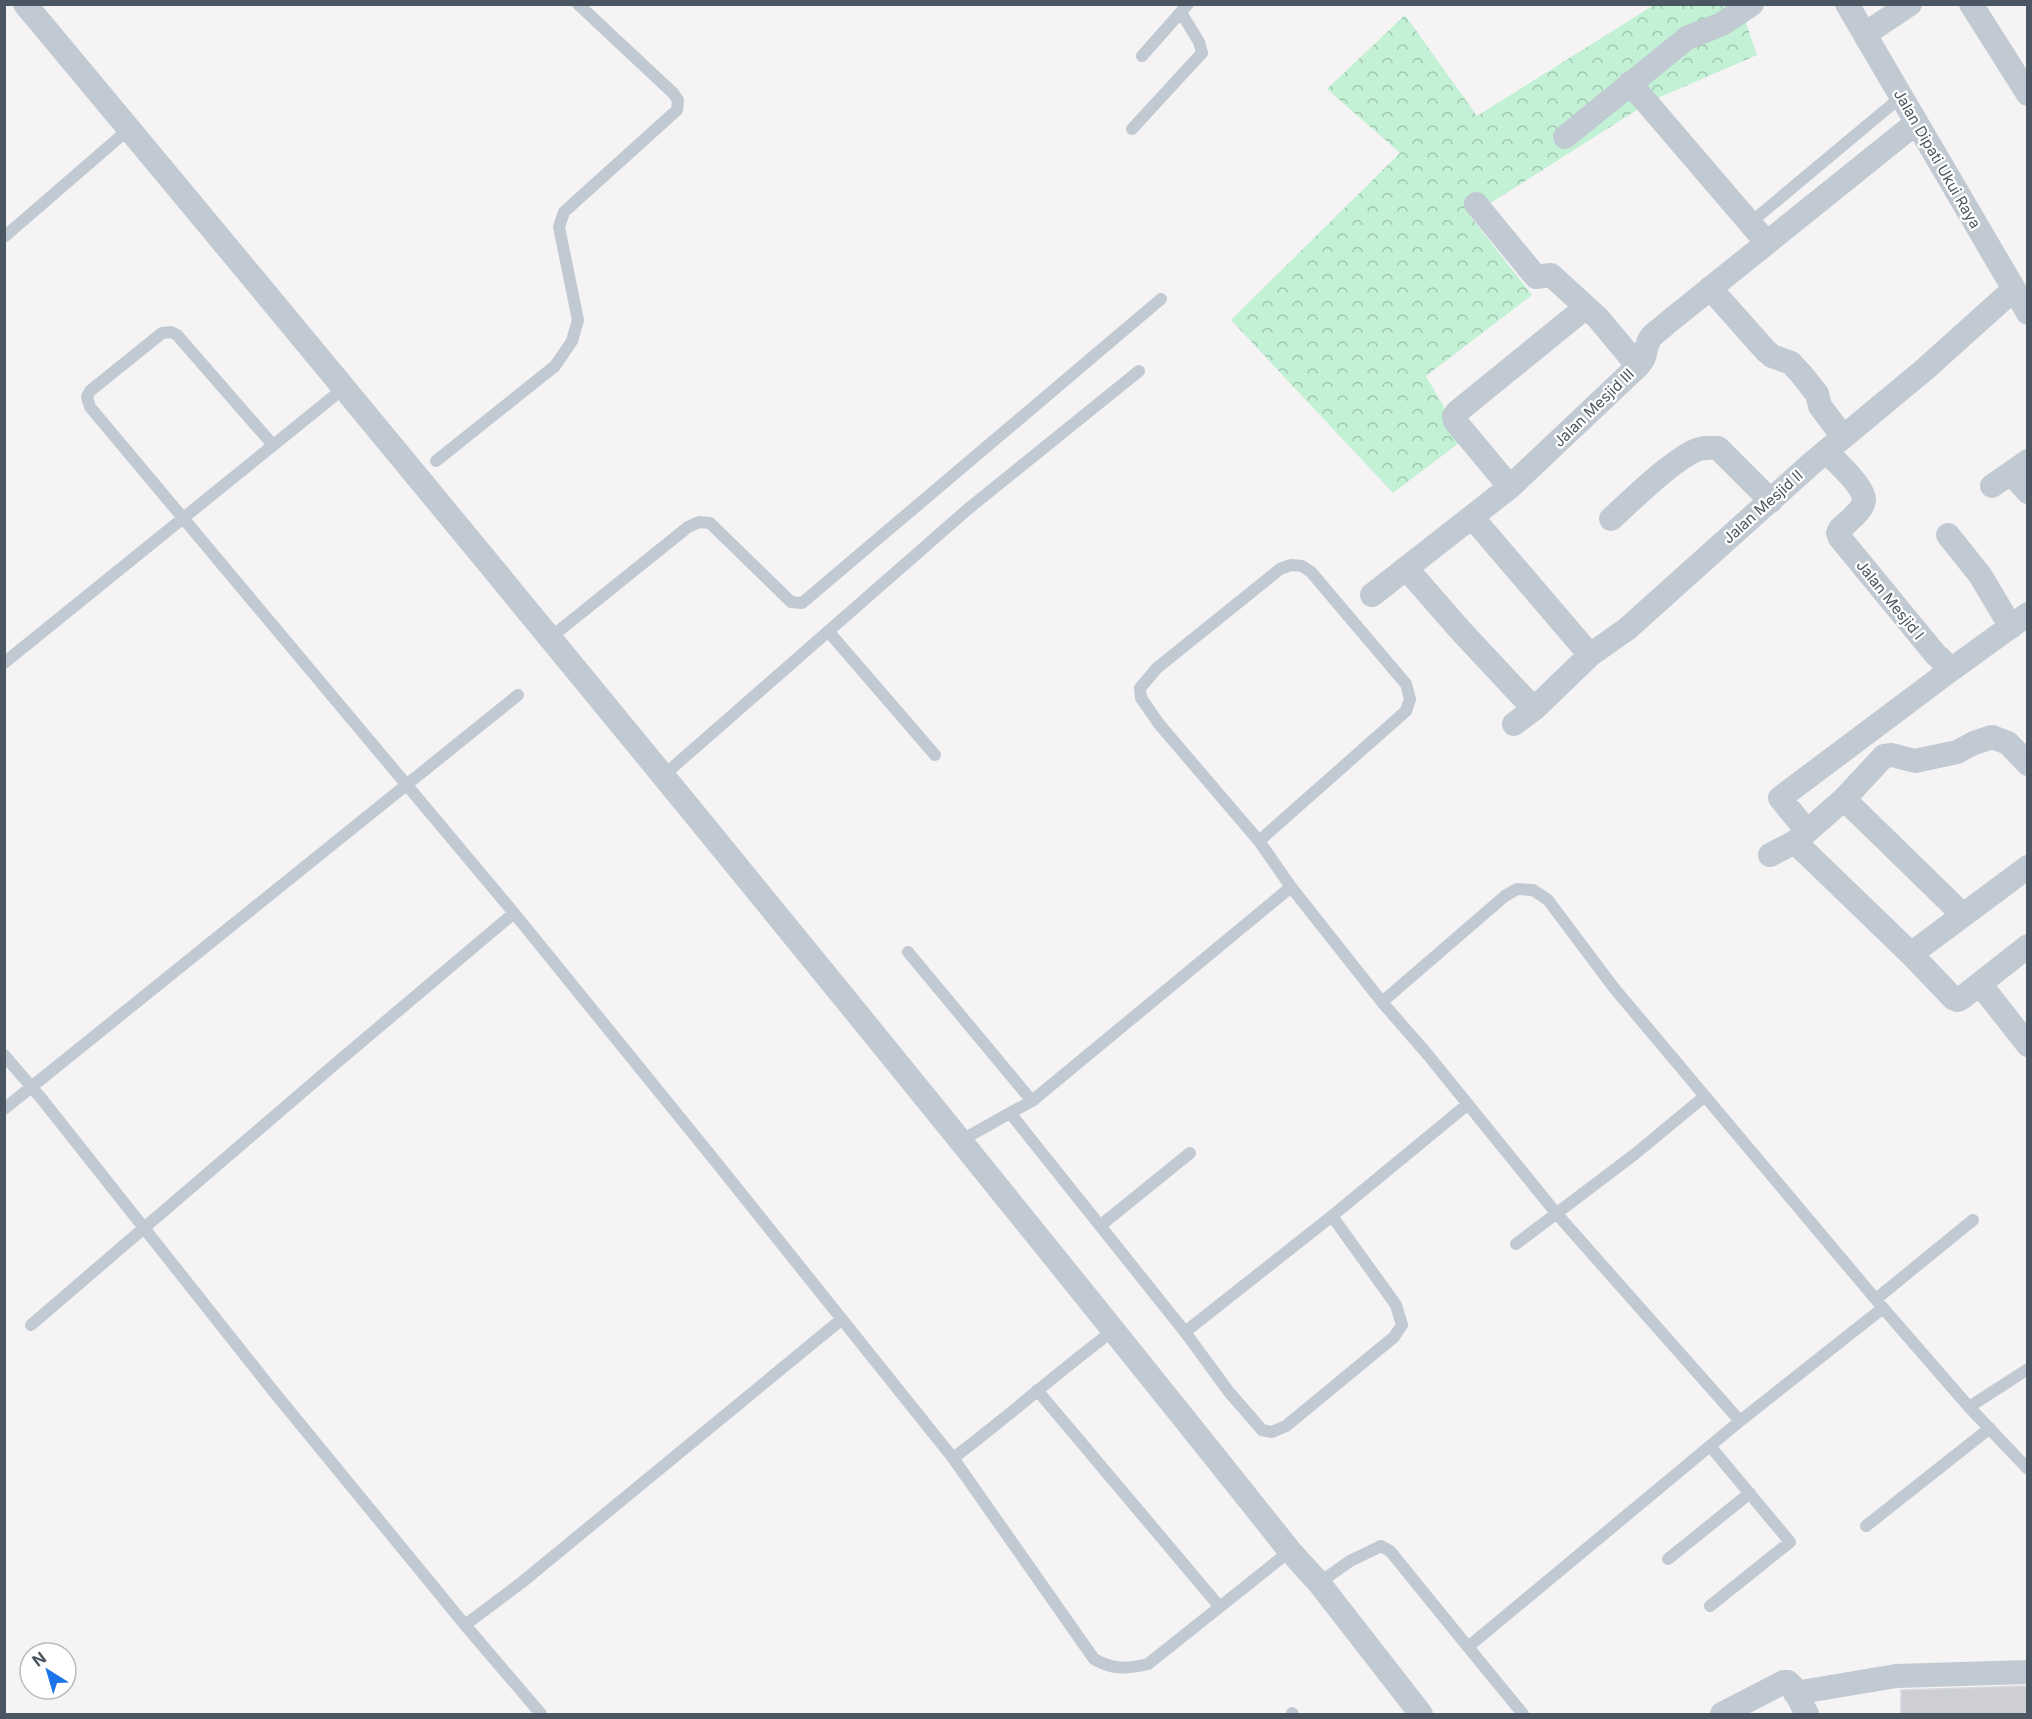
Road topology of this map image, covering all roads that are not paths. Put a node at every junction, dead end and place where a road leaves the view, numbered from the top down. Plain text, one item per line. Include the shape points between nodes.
1 (25, 4) edge
2 (578, 4) edge
3 (1752, 4) edge
4 (1847, 4) edge
5 (1910, 4) edge
6 (1971, 4) edge
7 (1185, 9) edge
8 (1865, 34) junction
9 (1142, 56) dead end
10 (1630, 83) junction
11 (2028, 94) edge
12 (1901, 97) junction
13 (1916, 123) junction
14 (129, 129) junction
15 (1132, 129) dead end
16 (1565, 137) dead end
17 (1476, 204) dead end
18 (1750, 223) junction
19 (4, 237) edge
20 (1767, 243) junction
21 (1710, 288) junction
22 (2013, 290) junction
23 (1161, 299) dead end
24 (1585, 306) junction
25 (2028, 313) edge
26 (1638, 366) junction
27 (1139, 370) dead end
28 (344, 388) junction
29 (273, 445) junction
30 (1834, 445) junction
31 (436, 461) dead end
32 (2010, 474) edge
33 (1510, 487) junction
34 (2028, 492) edge
35 (1771, 501) junction
36 (1472, 517) junction
37 (183, 518) junction
38 (1611, 519) dead end
39 (1948, 535) dead end
40 (1406, 568) junction
41 (1372, 595) dead end
42 (2019, 620) edge
43 (828, 631) junction
44 (550, 638) junction
45 (1590, 655) junction
46 (4, 663) edge
47 (1947, 672) junction
48 (518, 695) dead end
49 (1534, 709) junction
50 (1514, 724) dead end
51 (935, 755) dead end
52 (2028, 764) edge
53 (663, 775) junction
54 (406, 784) junction
55 (1844, 800) junction
56 (1801, 836) junction
57 (1259, 841) junction
58 (1770, 855) dead end
59 (2028, 867) edge
60 (1292, 887) junction
61 (514, 913) junction
62 (1963, 915) junction
63 (2028, 946) edge
64 (908, 952) dead end
65 (1911, 954) junction
66 (1980, 984) junction
67 (1382, 1002) junction
68 (2028, 1045) edge
69 (4, 1055) edge
70 (32, 1087) junction
71 (1705, 1096) junction
72 (1032, 1101) junction
73 (1468, 1104) junction
74 (4, 1109) edge
75 (1010, 1113) junction
76 (960, 1141) junction
77 (1190, 1153) dead end
78 (1556, 1212) junction
79 (1332, 1216) junction
80 (1973, 1220) dead end
81 (1101, 1225) junction
82 (144, 1228) junction
83 (1516, 1244) dead end
84 (1880, 1303) junction
85 (842, 1319) junction
86 (32, 1325) dead end
87 (1114, 1330) junction
88 (1185, 1332) junction
89 (2028, 1369) edge
90 (1037, 1390) junction
91 (1969, 1407) junction
92 (1740, 1421) junction
93 (1990, 1428) junction
94 (1710, 1446) junction
95 (953, 1458) junction
96 (2028, 1469) edge
97 (1750, 1493) junction
98 (1866, 1526) dead end
99 (1290, 1551) junction
100 (1668, 1559) dead end
101 (1319, 1583) junction
102 (1220, 1606) junction
103 (1710, 1606) dead end
104 (465, 1625) junction
105 (1468, 1647) junction
106 (2028, 1672) edge
107 (1795, 1693) junction
108 (542, 1714) edge
109 (1421, 1714) edge
110 (1522, 1714) edge
111 (1722, 1714) edge
112 (1807, 1714) edge

1 - 14 street
2 - 31 lane via 673,93 678,100 677,110 564,212 559,226 578,320 572,341 555,366
3 - 10 street via 1722,24 1687,38
4 - 8 street, Jalan Dipati Ukui Raya
5 - 8 street
6 - 11 street
7 - 9 lane
7 - 15 lane via 1202,53
8 - 12 street, Jalan Dipati Ukui Raya
10 - 16 street
10 - 18 street
12 - 13 street, Jalan Dipati Ukui Raya
12 - 18 lane
13 - 20 street, Jalan Mesjid III
13 - 22 street, Jalan Dipati Ukui Raya
14 - 19 lane
14 - 28 street
17 - 24 street via 1536,277 1551,275
18 - 20 street
20 - 21 street, Jalan Mesjid III
21 - 26 street, Jalan Mesjid III via 1651,337 1646,356
21 - 30 street via 1766,351 1791,363 1802,375 1818,397
22 - 25 street, Jalan Dipati Ukui Raya
22 - 30 street, Jalan Mesjid II
23 - 44 lane via 802,603 791,602 710,523 699,522
24 - 26 street
24 - 33 street via 1457,412 1455,421
26 - 33 street, Jalan Mesjid III
27 - 43 lane via 968,509
28 - 29 lane
28 - 44 street
29 - 37 lane
29 - 37 lane via 171,332 162,333 90,391 90,407
30 - 35 street, Jalan Mesjid II
30 - 47 street, Jalan Mesjid I via 1864,500 1840,529 1840,538 1941,659
32 - 34 street
33 - 36 street, Jalan Mesjid III
35 - 38 street via 1718,448 1708,447 1677,462
35 - 45 street, Jalan Mesjid II via 1627,629
36 - 40 street, Jalan Mesjid III
36 - 45 street
37 - 46 lane
37 - 54 lane
39 - 42 street
40 - 41 street, Jalan Mesjid III
40 - 49 street
42 - 47 street
43 - 51 lane
43 - 53 lane
44 - 53 street
45 - 49 street, Jalan Mesjid II
47 - 56 street via 1780,798
48 - 54 lane
49 - 50 street, Jalan Mesjid II
52 - 55 street via 2008,743 1992,737 1957,752 1914,761 1884,756
53 - 76 street
54 - 61 lane
54 - 70 lane
55 - 56 street
55 - 62 street
56 - 58 street
56 - 65 street
57 - 57 lane via 1406,711 1410,699 1406,684 1302,566 1280,568 1156,668 1140,688 1141,698 1158,724
57 - 60 lane
59 - 62 street
60 - 67 lane
60 - 72 lane
61 - 82 lane
61 - 85 lane
62 - 65 street
63 - 66 street
64 - 72 lane
65 - 66 street via 1953,998 1958,1000
66 - 68 street
67 - 71 lane via 1505,896 1517,890 1533,890 1548,900 1614,988
67 - 73 lane
69 - 70 lane
70 - 74 lane
70 - 82 lane
71 - 78 lane
71 - 84 lane
72 - 75 lane
73 - 78 lane
73 - 79 lane
75 - 76 lane
75 - 81 lane
76 - 87 street
77 - 81 lane
78 - 83 lane
78 - 92 lane
79 - 88 lane
79 - 88 lane via 1396,1305 1402,1325 1394,1337 1286,1426 1272,1432 1262,1430
80 - 84 lane
81 - 88 lane
82 - 86 lane
82 - 104 lane
84 - 91 lane
84 - 92 lane
85 - 95 lane
85 - 104 lane
87 - 90 lane
87 - 99 street
89 - 91 lane
90 - 95 lane
90 - 102 lane
91 - 93 lane
92 - 94 lane
93 - 96 lane
93 - 98 lane
94 - 97 lane
94 - 105 lane
95 - 102 lane via 1094,1659 1106,1666 1125,1669 1148,1664
97 - 100 lane
97 - 103 lane via 1790,1542
99 - 101 street
99 - 102 lane
101 - 105 lane via 1350,1561 1382,1546
101 - 109 street
104 - 108 lane
105 - 110 lane
106 - 107 street via 1896,1676
107 - 111 street via 1788,1682 1779,1683
107 - 112 street

